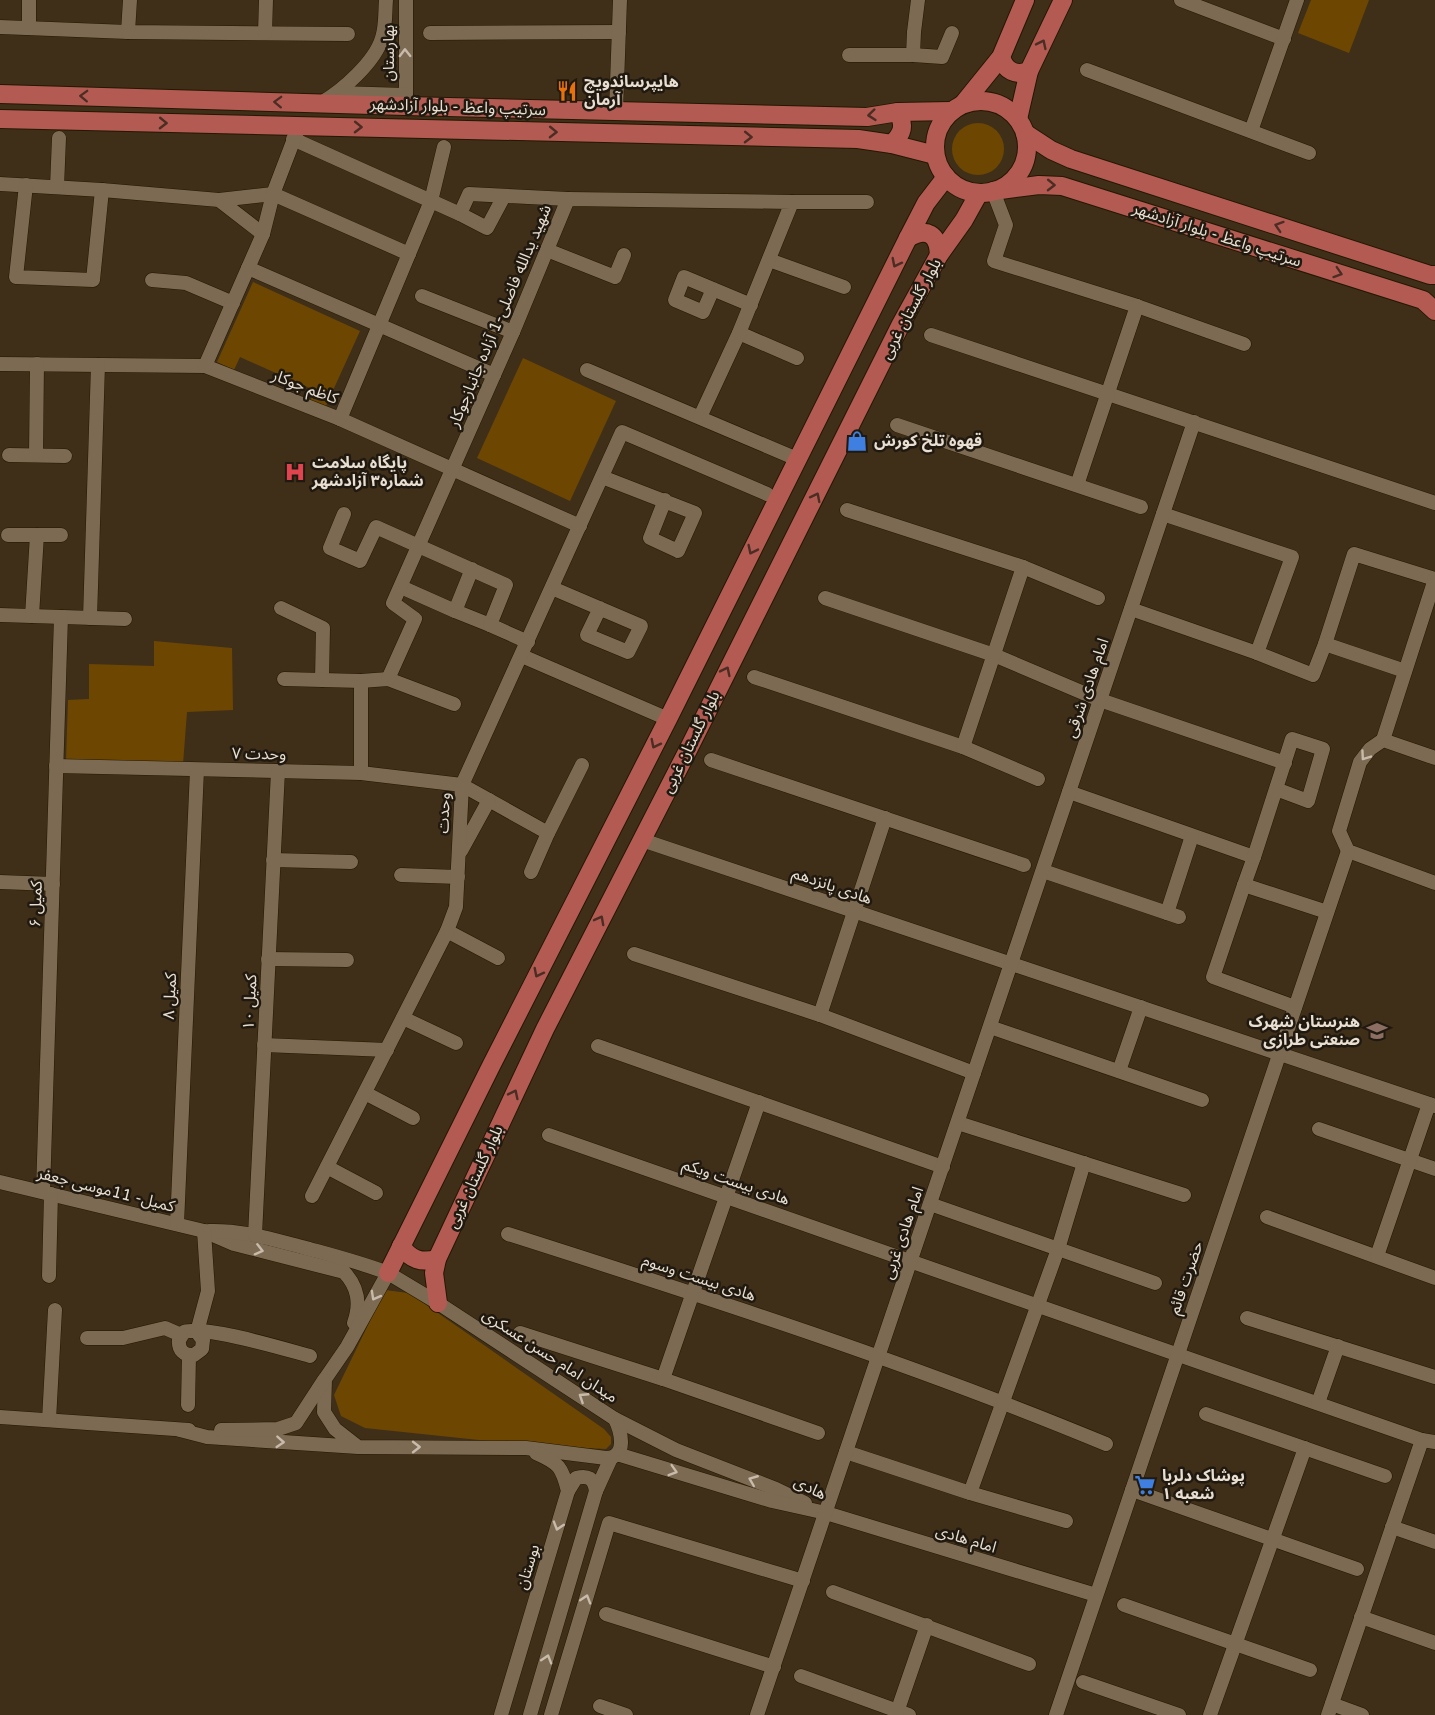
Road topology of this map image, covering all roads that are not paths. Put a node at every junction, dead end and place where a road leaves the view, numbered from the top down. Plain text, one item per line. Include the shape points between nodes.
1 (29, 0) edge
2 (130, 0) edge
3 (266, 0) edge
4 (386, 0) edge
5 (406, 0) edge
6 (620, 0) edge
7 (918, 0) edge
8 (1025, 0) edge
9 (1064, 0) edge
10 (1181, 0) edge
11 (1297, 0) edge
12 (0, 27) edge
13 (29, 28) junction
14 (128, 32) junction
15 (619, 32) junction
16 (265, 33) junction
17 (430, 33) dead end
18 (952, 33) dead end
19 (348, 34) dead end
20 (1284, 39) junction
21 (849, 55) dead end
22 (913, 55) junction
23 (1001, 57) junction
24 (1087, 70) dead end
25 (1029, 71) junction
26 (338, 93) junction
27 (0, 94) edge
28 (406, 101) junction
29 (321, 103) junction
30 (957, 108) junction
31 (616, 111) junction
32 (898, 112) junction
33 (0, 119) edge
34 (1021, 126) junction
35 (1251, 131) junction
36 (296, 132) junction
37 (59, 138) dead end
38 (892, 144) junction
39 (444, 147) dead end
40 (1309, 153) dead end
41 (935, 155) junction
42 (946, 177) junction
43 (0, 184) edge
44 (26, 185) junction
45 (57, 187) junction
46 (102, 190) junction
47 (986, 192) junction
48 (273, 194) junction
49 (504, 196) junction
50 (568, 199) junction
51 (219, 200) junction
52 (430, 201) junction
53 (792, 202) junction
54 (867, 202) dead end
55 (460, 214) junction
56 (263, 234) junction
57 (909, 238) junction
58 (547, 250) junction
59 (408, 254) junction
60 (624, 255) dead end
61 (939, 255) junction
62 (769, 260) junction
63 (248, 268) junction
64 (1435, 274) edge
65 (152, 280) dead end
66 (844, 287) dead end
67 (713, 289) junction
68 (422, 296) dead end
69 (232, 303) junction
70 (750, 304) junction
71 (1137, 306) junction
72 (1435, 311) edge
73 (379, 325) junction
74 (513, 332) junction
75 (739, 333) junction
76 (931, 335) dead end
77 (1244, 344) dead end
78 (797, 358) dead end
79 (0, 364) edge
80 (37, 364) junction
81 (98, 365) junction
82 (206, 366) junction
83 (587, 370) dead end
84 (494, 375) junction
85 (1108, 393) junction
86 (700, 417) junction
87 (340, 419) junction
88 (1194, 422) junction
89 (897, 425) dead end
90 (36, 455) junction
91 (9, 456) dead end
92 (65, 456) dead end
93 (796, 459) junction
94 (451, 470) junction
95 (602, 477) junction
96 (1077, 485) junction
97 (767, 494) dead end
98 (665, 500) junction
99 (1435, 503) edge
100 (1141, 507) dead end
101 (847, 510) dead end
102 (344, 514) dead end
103 (1163, 514) junction
104 (580, 526) junction
105 (8, 535) dead end
106 (37, 535) junction
107 (61, 535) dead end
108 (420, 545) junction
109 (1023, 567) junction
110 (472, 569) junction
111 (1435, 579) edge
112 (401, 587) junction
113 (552, 588) junction
114 (825, 598) dead end
115 (1098, 598) dead end
116 (281, 608) dead end
117 (600, 608) junction
118 (1131, 609) junction
119 (455, 611) junction
120 (0, 615) edge
121 (33, 616) junction
122 (61, 617) junction
123 (90, 618) junction
124 (125, 619) dead end
125 (490, 625) junction
126 (528, 642) junction
127 (1325, 644) junction
128 (1257, 653) junction
129 (994, 655) junction
130 (522, 656) junction
131 (1405, 671) junction
132 (754, 677) dead end
133 (284, 679) dead end
134 (388, 679) junction
135 (322, 680) junction
136 (361, 681) junction
137 (1100, 700) junction
138 (454, 704) dead end
139 (668, 719) junction
140 (1383, 740) junction
141 (963, 747) junction
142 (1435, 758) edge
143 (711, 760) dead end
144 (1285, 763) junction
145 (582, 765) dead end
146 (56, 766) junction
147 (197, 770) junction
148 (278, 771) junction
149 (361, 773) junction
150 (1038, 779) dead end
151 (462, 785) junction
152 (1276, 789) junction
153 (1069, 792) junction
154 (489, 800) junction
155 (885, 818) junction
156 (548, 833) junction
157 (1192, 836) junction
158 (642, 840) junction
159 (1347, 851) junction
160 (459, 856) junction
161 (1254, 857) junction
162 (273, 860) junction
163 (351, 862) dead end
164 (1024, 865) dead end
165 (1042, 871) junction
166 (531, 872) dead end
167 (401, 876) dead end
168 (458, 877) junction
169 (0, 882) edge
170 (1435, 883) edge
171 (53, 884) junction
172 (1244, 885) junction
173 (855, 911) junction
174 (1327, 912) junction
175 (447, 931) junction
176 (634, 954) dead end
177 (268, 958) junction
178 (498, 958) dead end
179 (347, 960) dead end
180 (1011, 963) junction
181 (1141, 1007) junction
182 (1295, 1007) junction
183 (820, 1015) junction
184 (403, 1018) junction
185 (990, 1027) junction
186 (456, 1043) dead end
187 (264, 1045) junction
188 (598, 1046) dead end
189 (387, 1050) junction
190 (1279, 1053) junction
191 (1119, 1071) junction
192 (974, 1073) junction
193 (365, 1093) junction
194 (1202, 1100) dead end
195 (759, 1102) junction
196 (1432, 1105) edge
197 (412, 1118) dead end
198 (958, 1123) junction
199 (1319, 1129) dead end
200 (549, 1135) dead end
201 (1410, 1160) junction
202 (1084, 1163) junction
203 (327, 1167) junction
204 (943, 1167) junction
205 (1435, 1169) edge
206 (0, 1182) edge
207 (47, 1193) junction
208 (376, 1193) dead end
209 (1184, 1195) dead end
210 (726, 1196) junction
211 (312, 1197) dead end
212 (930, 1204) junction
213 (1267, 1218) dead end
214 (177, 1224) junction
215 (204, 1231) junction
216 (255, 1234) junction
217 (508, 1234) dead end
218 (401, 1246) junction
219 (1058, 1249) junction
220 (1377, 1256) junction
221 (437, 1259) junction
222 (911, 1261) junction
223 (360, 1263) junction
224 (388, 1273) junction
225 (49, 1276) dead end
226 (1435, 1278) edge
227 (1155, 1283) dead end
228 (693, 1293) junction
229 (438, 1303) junction
230 (1039, 1305) junction
231 (55, 1310) dead end
232 (1247, 1318) dead end
233 (197, 1332) junction
234 (520, 1333) dead end
235 (181, 1335) junction
236 (87, 1338) dead end
237 (346, 1347) junction
238 (1338, 1347) junction
239 (1178, 1354) junction
240 (189, 1356) junction
241 (310, 1356) dead end
242 (878, 1357) junction
243 (1435, 1377) edge
244 (325, 1379) junction
245 (663, 1379) junction
246 (1004, 1402) junction
247 (1318, 1403) junction
248 (188, 1405) dead end
249 (1206, 1414) dead end
250 (0, 1417) edge
251 (615, 1419) junction
252 (49, 1420) junction
253 (180, 1430) junction
254 (818, 1433) dead end
255 (1431, 1442) edge
256 (1106, 1444) dead end
257 (358, 1447) junction
258 (526, 1448) junction
259 (1305, 1448) junction
260 (846, 1452) junction
261 (614, 1456) junction
262 (1385, 1476) dead end
263 (1132, 1490) junction
264 (568, 1491) junction
265 (596, 1491) junction
266 (970, 1493) junction
267 (826, 1513) junction
268 (1066, 1521) dead end
269 (1392, 1527) junction
270 (1272, 1539) junction
271 (1435, 1542) edge
272 (1357, 1569) dead end
273 (803, 1581) junction
274 (833, 1592) dead end
275 (1096, 1595) junction
276 (1124, 1605) dead end
277 (606, 1614) dead end
278 (1361, 1617) junction
279 (927, 1625) junction
280 (1435, 1643) edge
281 (1235, 1644) junction
282 (1029, 1664) dead end
283 (774, 1667) junction
284 (1310, 1670) dead end
285 (801, 1676) dead end
286 (1083, 1682) dead end
287 (600, 1706) dead end
288 (1330, 1710) edge
289 (901, 1714) edge
290 (501, 1715) edge
291 (530, 1715) edge
292 (551, 1715) edge
293 (626, 1715) edge
294 (757, 1715) edge
295 (1056, 1715) edge
296 (1179, 1715) edge
297 (1210, 1715) edge
298 (1362, 1715) edge

1 - 13 street
2 - 14 street
3 - 16 street
4 - 26 street, بهارستان via 378,46 359,73
28 -> 5 street, بهارستان
6 - 15 street
7 - 22 street
8 - 23 main road
25 -> 9 main road
10 - 20 street
11 - 20 street
12 - 13 street
13 - 14 street
14 - 16 street
15 - 17 street
15 - 31 street
16 - 19 street
18 - 22 street via 942,57
20 - 35 street
21 - 22 street
23 - 25 main road via 1012,72
23 - 30 main road
24 - 35 street
25 - 34 main road
26 - 28 street
26 - 29 street, بهارستان
29 -> 27 main road, سرتیپ واعظ - بلوار آزادشهر
28 - 29 main road, سرتیپ واعظ - بلوار آزادشهر
28 - 31 main road, سرتیپ واعظ - بلوار آزادشهر
30 - 32 main road, سرتیپ واعظ - بلوار آزادشهر
30 - 34 main road via 993,102 1010,111
30 - 41 main road via 937,131
32 -> 31 main road, سرتیپ واعظ - بلوار آزادشهر via 867,117
32 - 38 main road via 903,123 901,136
33 -> 36 main road, سرتیپ واعظ - بلوار آزادشهر
34 - 47 main road via 1027,151 1021,169 1010,183
64 -> 34 main road, سرتیپ واعظ - بلوار آزادشهر via 1071,159 1051,150
35 - 40 street
36 -> 38 main road, سرتیپ واعظ - بلوار آزادشهر via 858,139
36 - 48 street
36 - 52 street
37 - 45 street
38 - 41 main road, سرتیپ واعظ - بلوار آزادشهر
39 - 52 street
41 - 42 main road
42 - 47 main road via 961,188
42 - 57 main road, بلوار گلستان غربی
43 - 44 street
44 - 45 street
44 - 46 street via 16,277 93,280
45 - 46 street
46 - 51 street
47 - 61 main road, بلوار گلستان غربی
47 - 71 street via 1006,225 994,261
47 -> 72 main road, سرتیپ واعظ - بلوار آزادشهر via 1062,186 1423,300
48 - 51 street
48 - 56 street
48 - 59 street
49 - 50 street
49 - 55 street via 469,194
49 - 55 street via 487,228
50 - 53 street, شهید یدالله فاضلی-1 آزاده جانبازجوکار
50 - 58 street, شهید یدالله فاضلی-1 آزاده جانبازجوکار
51 - 56 street
52 - 55 street
52 - 59 street
53 - 54 street, شهید یدالله فاضلی-1 آزاده جانبازجوکار
53 - 62 street
56 - 63 street
57 - 61 main road via 919,232 931,234 939,243
57 -> 93 main road, بلوار گلستان غربی
58 - 60 street via 615,277
58 - 74 street, شهید یدالله فاضلی-1 آزاده جانبازجوکار
59 - 73 street
158 -> 61 main road, بلوار گلستان غربی
62 - 66 street
62 - 70 street
63 - 69 street
63 - 73 street
65 - 69 street via 186,283
67 - 67 street via 703,312 675,300 684,277
67 - 70 street
68 - 74 street
69 - 82 street
70 - 75 street
71 - 77 street
71 - 85 street
73 - 84 street
73 - 87 street
74 - 84 street, شهید یدالله فاضلی-1 آزاده جانبازجوکار
75 - 78 street
75 - 86 street
76 - 85 street
79 - 80 street, کاظم جوکار
80 - 81 street, کاظم جوکار
80 - 90 street
81 - 82 street, کاظم جوکار
81 - 123 street
82 - 87 street, کاظم جوکار
83 - 86 street
84 - 94 street, شهید یدالله فاضلی-1 آزاده جانبازجوکار
85 - 88 street
85 - 96 street
86 - 93 street
87 - 94 street, کاظم جوکار
88 - 99 street
88 - 103 street, امام هادی شرقی
89 - 96 street
90 - 91 street
90 - 92 street
93 -> 139 main road, بلوار گلستان غربی
94 - 104 street, کاظم جوکار
94 - 108 street, شهید یدالله فاضلی-1 آزاده جانبازجوکار
95 - 97 street, وحدت via 622,432
95 - 98 street
95 - 104 street, وحدت
96 - 100 street
98 - 98 street via 695,513 678,552 650,538
101 - 109 street
102 - 108 street via 330,548 360,561 376,527
103 - 118 street, امام هادی شرقی
103 - 128 street via 1292,557
104 - 113 street, وحدت
105 - 106 street
106 - 107 street
106 - 121 street
108 - 110 street
108 - 112 street, شهید یدالله فاضلی-1 آزاده جانبازجوکار
109 - 115 street
109 - 129 street
110 - 119 street
110 - 125 street via 507,585
111 - 127 street via 1354,554
111 - 131 street
112 - 119 street
112 - 134 street via 393,603 415,619
113 - 117 street
113 - 126 street, وحدت
114 - 129 street
116 - 135 street via 323,628
117 - 117 street via 587,635 628,652 640,626
118 - 128 street
118 - 137 street, امام هادی شرقی
119 - 125 street
120 - 121 street
121 - 122 street
122 - 123 street
122 - 146 street, کمیل ۶
123 - 124 street
125 - 126 street
126 - 130 street, وحدت
127 - 128 street via 1312,675
127 - 131 street
129 - 137 street
129 - 141 street
130 - 139 street
130 - 151 street, وحدت
131 - 140 street
132 - 141 street
133 - 135 street
134 - 136 street
134 - 138 street
135 - 136 street
136 - 149 street
137 - 144 street
137 - 153 street, امام هادی شرقی
139 -> 218 main road, بلوار گلستان غربی
140 - 142 street
140 -> 159 street via 1360,762 1339,831
141 - 150 street
143 - 155 street
144 - 152 street
144 - 152 street via 1292,739 1323,749 1308,801
145 - 156 street
146 - 147 street, وحدت ۷
146 - 171 street, کمیل ۶
147 - 148 street, وحدت ۷
147 - 214 street, کمیل ۸
148 - 149 street, وحدت ۷
148 - 162 street, کمیل ۱۰
149 - 151 street, وحدت ۷
151 - 154 street
151 - 160 street, وحدت
152 - 161 street
153 - 157 street
153 - 165 street, امام هادی شرقی
154 - 156 street
154 - 160 street
155 - 164 street
155 - 173 street
156 - 166 street
157 - 161 street
157 - 165 street via 1173,915
158 - 173 street, هادی پانزدهم
221 -> 158 main road, بلوار گلستان غربی via 545,1029
159 - 170 street
159 - 174 street, حضرت قائم
160 - 168 street, وحدت
161 - 172 street
162 - 163 street
162 - 177 street, کمیل ۱۰
165 - 180 street, امام هادی شرقی
167 - 168 street
168 - 175 street, وحدت via 456,907
169 - 171 street
171 - 207 street, کمیل ۶
172 - 174 street
172 - 182 street via 1213,977
173 - 180 street, هادی پانزدهم
173 - 183 street
174 - 182 street, حضرت قائم
175 - 178 street
175 - 184 street, وحدت
176 - 183 street
177 - 179 street
177 - 187 street, کمیل ۱۰
180 - 181 street, هادی پانزدهم
180 - 185 street, امام هادی غربی
181 - 190 street, هادی پانزدهم
181 - 191 street
182 - 190 street, حضرت قائم
183 - 192 street
184 - 186 street
184 - 189 street, وحدت
185 - 191 street
185 - 192 street, امام هادی غربی
187 - 189 street
187 - 216 street, کمیل ۱۰
188 - 195 street
189 - 193 street, وحدت
190 - 196 street, هادی پانزدهم
190 - 239 street, حضرت قائم
191 - 194 street
192 - 198 street, امام هادی غربی
193 - 197 street
193 - 203 street, وحدت
195 - 204 street
195 - 210 street
196 - 201 street
198 - 202 street
198 - 204 street, امام هادی غربی
199 - 201 street
200 - 210 street, هادی بیست ویکم
201 - 205 street
201 - 220 street
202 - 209 street
202 - 219 street
203 - 208 street
203 - 211 street, وحدت
204 - 212 street, امام هادی غربی
206 - 207 street, کمیل- 11موسی جعفر
207 - 214 street, کمیل- 11موسی جعفر
207 - 225 street, کمیل ۶
210 - 222 street, هادی بیست ویکم
210 - 228 street
212 - 219 street
212 - 222 street, امام هادی غربی
213 - 220 street
214 - 215 street, کمیل- 11موسی جعفر
215 - 216 street, میدان امام حسن عسکری
215 - 233 street via 208,1291
215 -> 237 street via 234,1244 344,1272 355,1287 358,1306
216 - 223 street, میدان امام حسن عسکری
217 - 228 street, هادی بیست وسوم
218 - 221 main road via 416,1260
218 - 223 street via 384,1260
218 - 224 main road, بلوار گلستان غربی
219 - 227 street
219 - 230 street
220 - 226 street
221 - 229 main road, بلوار گلستان غربی via 434,1274
222 - 230 street, هادی بیست ویکم
222 - 242 street, امام هادی غربی
223 - 224 street, میدان امام حسن عسکری
224 - 229 street, میدان امام حسن عسکری
224 -> 237 street
228 - 242 street, هادی بیست وسوم
228 - 245 street
251 -> 229 street, میدان امام حسن عسکری
230 - 239 street, هادی بیست ویکم
230 - 246 street
231 - 252 street
232 - 238 street
233 - 235 street
233 - 240 street via 203,1340 202,1349
233 - 241 street
234 - 245 street
235 - 236 street via 165,1329 123,1338
235 - 240 street via 180,1350
237 - 244 street
238 - 243 street
238 - 247 street
239 - 247 street, هادی بیست ویکم
239 - 263 street, حضرت قائم
240 - 248 street
242 - 246 street, هادی بیست وسوم
242 - 260 street, امام هادی غربی
244 - 253 street via 296,1423 278,1429
244 - 257 street via 324,1412 335,1429
245 - 254 street
246 - 256 street, هادی بیست وسوم
246 - 266 street
247 - 255 street, هادی بیست ویکم
249 - 259 street
250 - 252 street
251 - 261 street, میدان امام حسن عسکری via 622,1440
267 -> 251 street, هادی via 676,1450
252 - 253 street
253 -> 257 street via 207,1437
255 - 269 street
257 -> 258 street
258 - 261 street
258 - 264 street via 562,1470
259 - 262 street
259 - 270 street
260 - 266 street
260 - 267 street, امام هادی غربی
261 - 265 street
261 -> 267 street, هادی
263 - 270 street
263 - 275 street, حضرت قائم
264 - 265 street via 576,1478 583,1476 595,1483
264 -> 290 street, بوستان
291 -> 265 street
266 - 268 street
267 - 273 street
267 - 275 street, امام هادی
269 - 271 street
269 - 278 street
270 - 272 street
270 - 281 street
273 - 283 street
292 -> 273 street via 609,1523
274 - 279 street
275 - 295 street, حضرت قائم
276 - 281 street
277 - 283 street
278 - 280 street
278 - 288 street
279 - 282 street
279 - 289 street
281 - 284 street
281 - 297 street
283 - 294 street
285 - 289 street
286 - 296 street
287 - 293 street
288 - 298 street

